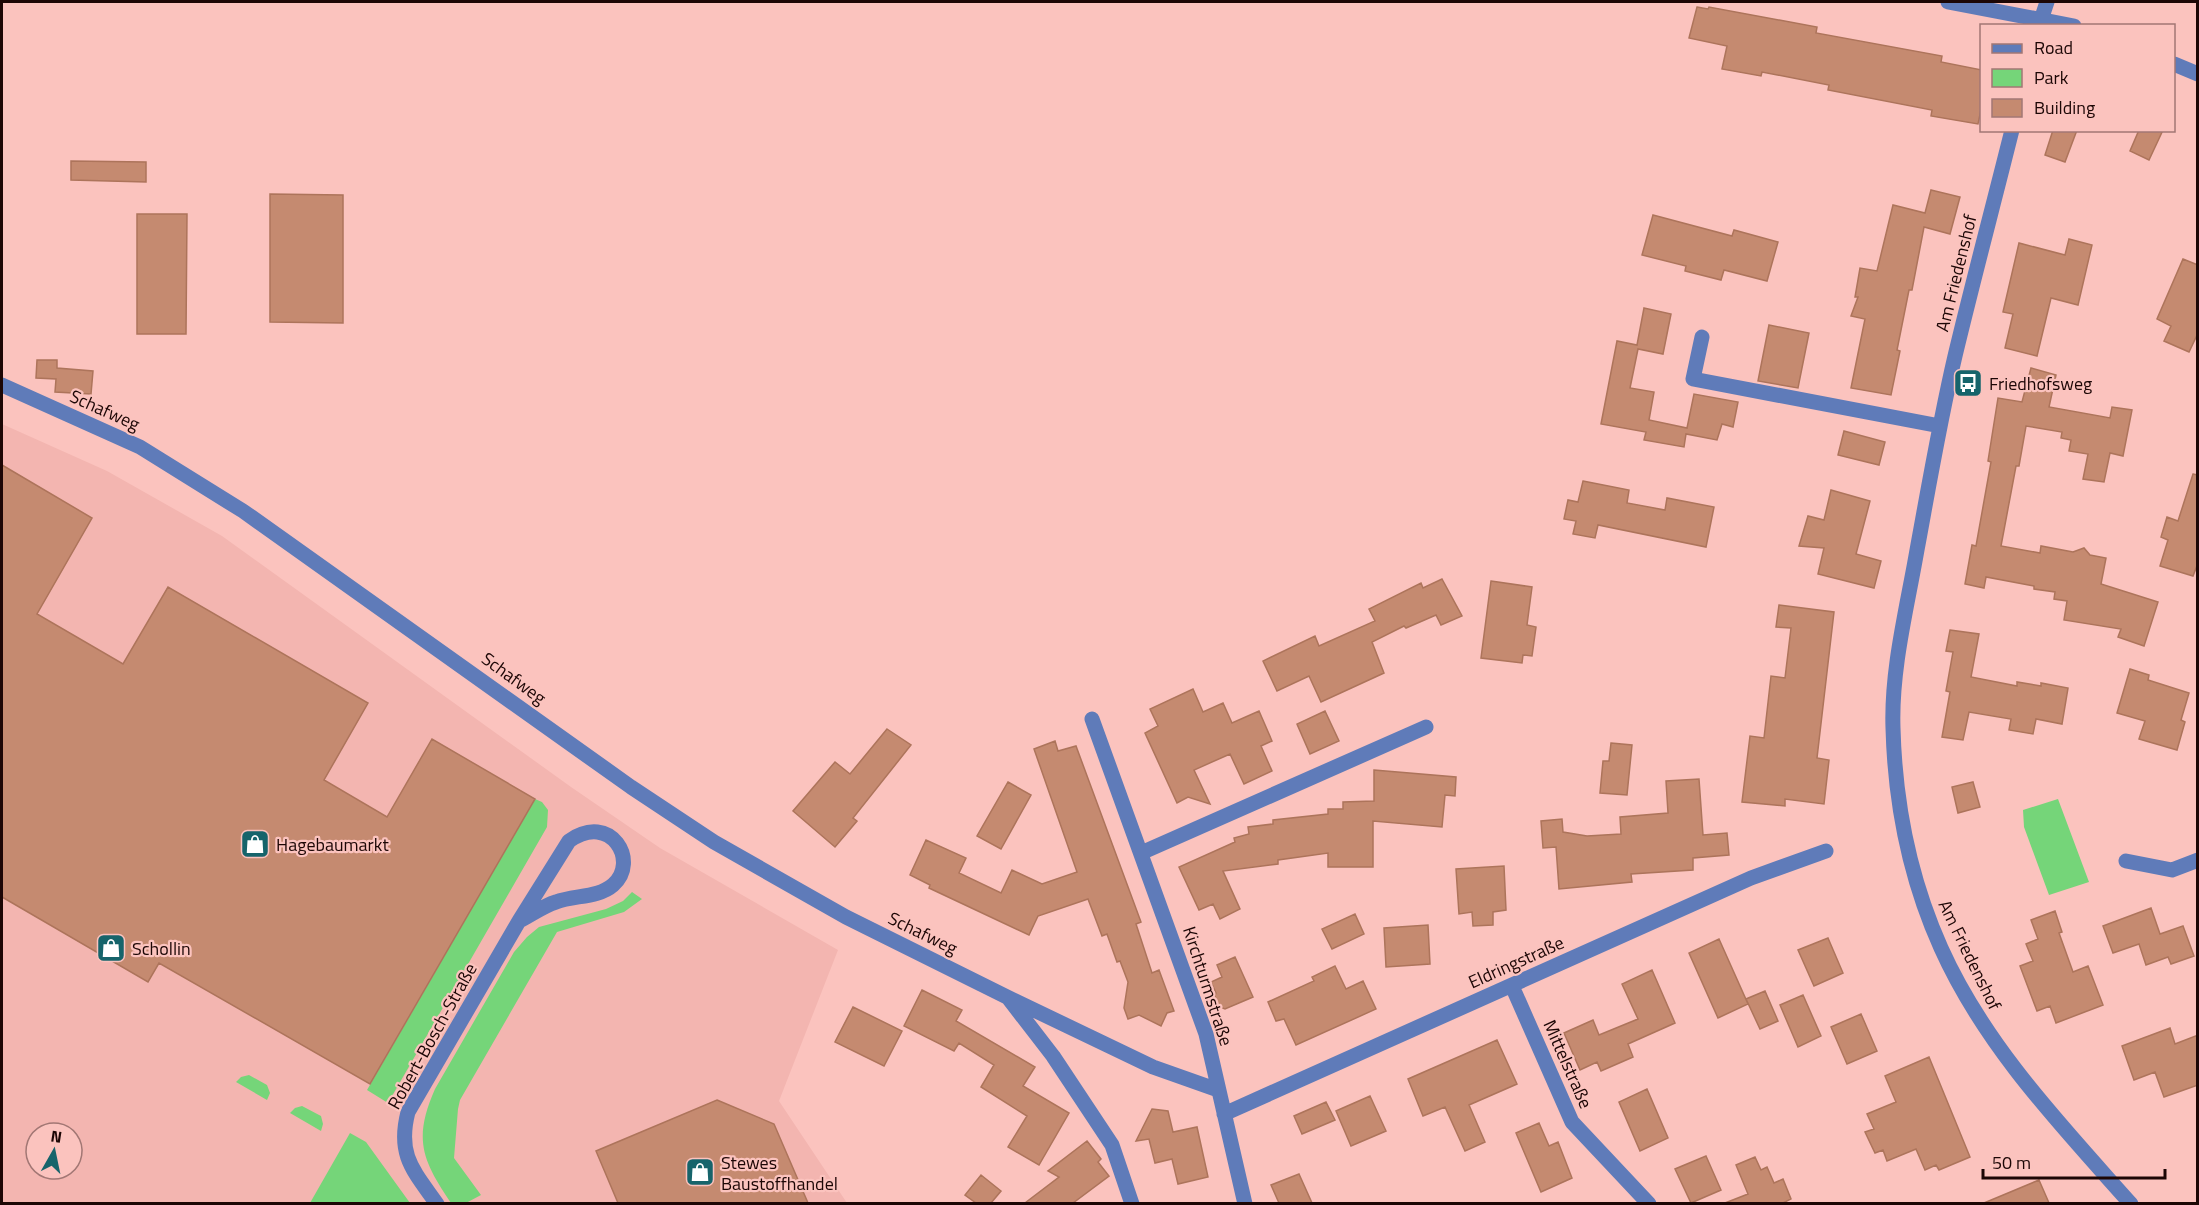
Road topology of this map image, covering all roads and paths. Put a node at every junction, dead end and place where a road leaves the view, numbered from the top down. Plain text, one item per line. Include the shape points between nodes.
1 (1948, 2) edge
2 (2047, 2) edge
3 (2039, 22) edge
4 (2056, 24) edge
5 (2175, 64) edge
6 (2198, 75) edge
7 (2011, 132) edge
8 (1702, 337) dead end
9 (2, 385) edge
10 (1940, 426) junction
11 (1092, 719) dead end
12 (1426, 727) dead end
13 (1826, 851) dead end
14 (1141, 853) junction
15 (2198, 860) edge
16 (2126, 861) dead end
17 (519, 921) junction
18 (1512, 986) junction
19 (1007, 997) junction
20 (1218, 1090) junction
21 (1224, 1114) junction
22 (437, 1203) edge
23 (1132, 1203) edge
24 (1245, 1203) edge
25 (1649, 1203) edge
26 (2131, 1203) edge

1 - 3 street
2 - 3 street
3 - 4 street
5 - 6 street
7 - 10 street, Am Friedenshof
8 - 10 street via 1693,379
9 - 19 street, Schafweg via 140,447 243,510 714,842 846,917
10 - 26 street, Am Friedenshof via 1897,662 1893,725 1905,838 1920,897 1941,949 1977,1017 2043,1105
11 - 14 street, Kirchturmstraße
12 - 14 street
13 - 18 street, Eldringstraße via 1751,878
14 - 20 street, Kirchturmstraße via 1206,1034
15 - 16 street via 2172,870
17 - 17 street, Robert-Bosch-Straße via 554,902 602,892 614,884 622,872 618,844 608,834 594,831 568,841
17 - 22 street, Robert-Bosch-Straße via 408,1112 403,1133 406,1153
18 - 21 street, Eldringstraße
18 - 25 street, Mittelstraße via 1572,1122
19 - 20 street, Schafweg via 1153,1067
19 - 23 street, Schafweg via 1053,1056 1112,1145
20 - 21 street, Kirchturmstraße
21 - 24 street, Kirchturmstraße

